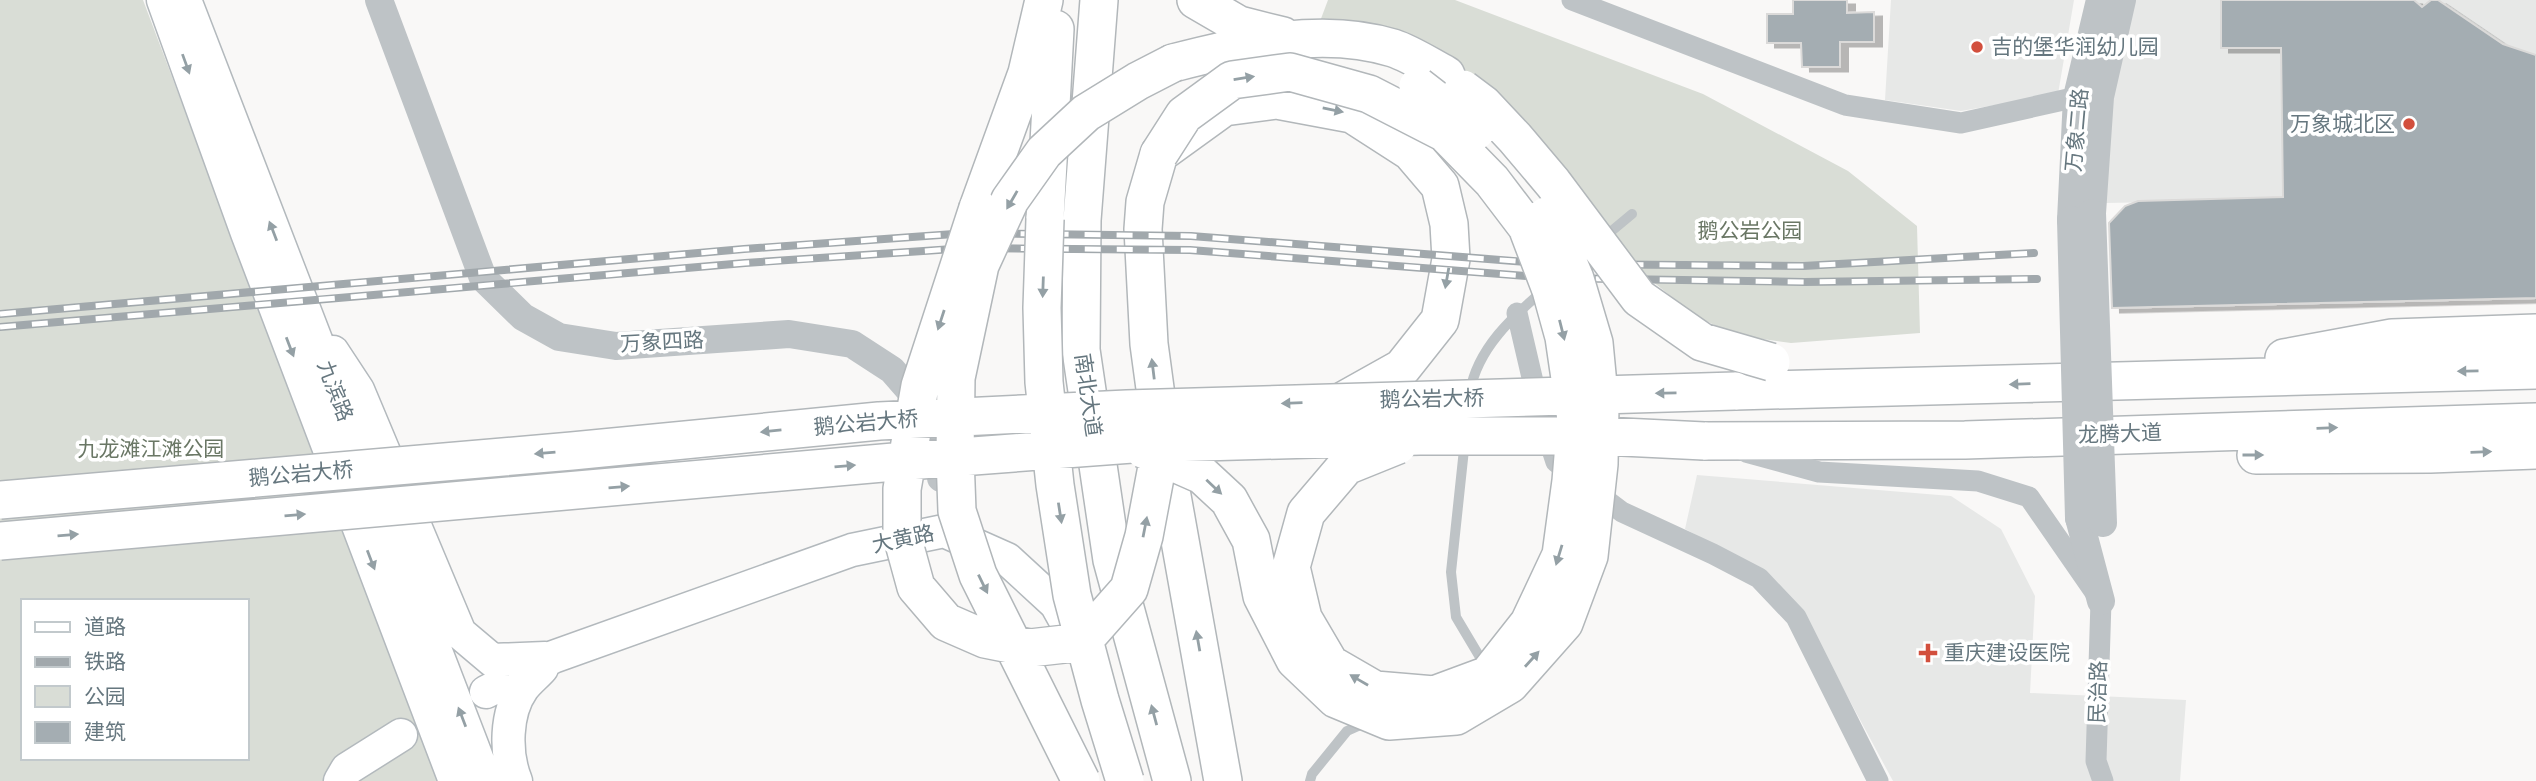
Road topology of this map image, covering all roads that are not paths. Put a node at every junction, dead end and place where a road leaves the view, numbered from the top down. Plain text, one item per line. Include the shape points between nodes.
1 (163, 0) edge
2 (185, 0) edge
3 (379, 0) edge
4 (1044, 0) edge
5 (1057, 0) edge
6 (1099, 0) edge
7 (1196, 0) edge
8 (1572, 0) edge
9 (2100, 0) edge
10 (2122, 0) edge
11 (1298, 40) junction
12 (1432, 81) junction
13 (2077, 97) junction
14 (1159, 154) junction
15 (1632, 214) dead end
16 (2082, 216) junction
17 (1590, 250) dead end
18 (1580, 259) dead end
19 (288, 293) junction
20 (1517, 313) junction
21 (2536, 333) edge
22 (2536, 370) edge
23 (2176, 378) junction
24 (1950, 386) junction
25 (1343, 401) junction
26 (1468, 414) dead end
27 (2536, 422) edge
28 (1466, 428) dead end
29 (1420, 436) junction
30 (1965, 440) junction
31 (1704, 441) junction
32 (1147, 442) junction
33 (2536, 450) edge
34 (0, 500) edge
35 (944, 531) junction
36 (0, 541) edge
37 (2101, 601) junction
38 (553, 657) junction
39 (486, 692) dead end
40 (401, 735) dead end
41 (340, 781) edge
42 (455, 781) edge
43 (486, 781) edge
44 (516, 781) edge
45 (1081, 781) edge
46 (1125, 781) edge
47 (1131, 781) edge
48 (1172, 781) edge
49 (1223, 781) edge
50 (1310, 781) edge
51 (1878, 781) edge
52 (2103, 781) edge

1 -> 19 main road, 九滨路
19 -> 2 main road, 九滨路
3 - 35 street, 万象四路 via 483,278 523,317 559,337 616,346 789,334 852,344 892,370 919,401 939,456
4 -> 32 highway, bridge via 1027,73 920,386 904,476 902,536 916,587 946,622 985,639 1030,648 1083,638 1129,589 1144,536
5 -> 46 highway, 南北大道, bridge via 1045,219 1044,382 1072,595
48 -> 6 highway, 南北大道, bridge via 1112,560 1081,350 1082,220
7 - 11 highway via 1239,25
8 - 13 street via 1844,105 1961,124
9 - 13 street, 万象二路
10 - 16 street, 万象二路 via 2100,97
11 - 12 highway via 1352,40 1394,48
11 -> 45 highway, bridge via 1224,50 1173,64 1086,113 1044,152 1010,200 980,265 956,378 957,511 978,575
12 - 24 highway, bridge via 1483,104 1553,183 1639,298 1702,342 1771,362
32 -> 12 highway, bridge via 1202,475 1228,500 1251,540 1262,596 1295,660 1336,699 1389,721 1457,716 1510,684 1564,623 1589,556 1599,464 1594,342 1552,224 1514,172
13 - 16 street, 万象二路
14 -> 25 highway, bridge via 1224,107 1277,100 1352,114 1411,152 1440,186 1451,259 1440,320 1402,368
14 -> 29 highway, bridge via 1184,115 1232,80 1290,72 1368,94 1445,134 1492,181 1527,227 1564,337 1576,419 1561,555 1529,623 1489,675 1434,695 1375,690 1331,664 1303,618 1291,567 1306,513 1346,466
32 -> 14 highway via 1150,344 1143,229 1145,202
15 - 17 lane
16 - 37 street, bridge via 2091,521
18 - 20 lane
19 - 38 main road via 358,390 460,633 492,660
19 -> 42 main road, 九滨路
43 -> 19 main road, 九滨路
20 - 26 lane via 1489,347 1470,388
20 - 51 street via 1556,462 1622,512 1759,579 1796,617
21 - 23 highway via 2392,338
22 -> 23 highway
23 -> 24 highway
24 -> 25 highway, 鹅公岩大桥, bridge
25 -> 34 highway, 鹅公岩大桥, bridge via 879,421
30 -> 27 highway, 龙腾大道
28 - 50 lane via 1451,572 1455,617 1482,659 1483,689 1455,708 1395,709 1347,731
29 - 31 highway, 鹅公岩大桥, bridge
29 - 32 highway, 鹅公岩大桥, bridge
30 - 31 highway, 龙腾大道
30 -> 33 highway via 2227,455
31 - 37 street via 1819,472 1979,481 2029,497
36 -> 32 highway, 鹅公岩大桥, bridge
49 -> 32 highway, bridge
35 - 38 main road, 大黄路 via 852,550
35 - 47 main road, 大黄路 via 1007,559 1056,604 1094,670
37 - 52 street, 民治路 via 2096,761
38 - 39 main road
38 - 44 main road via 522,690 508,723
40 - 41 main road via 347,769

